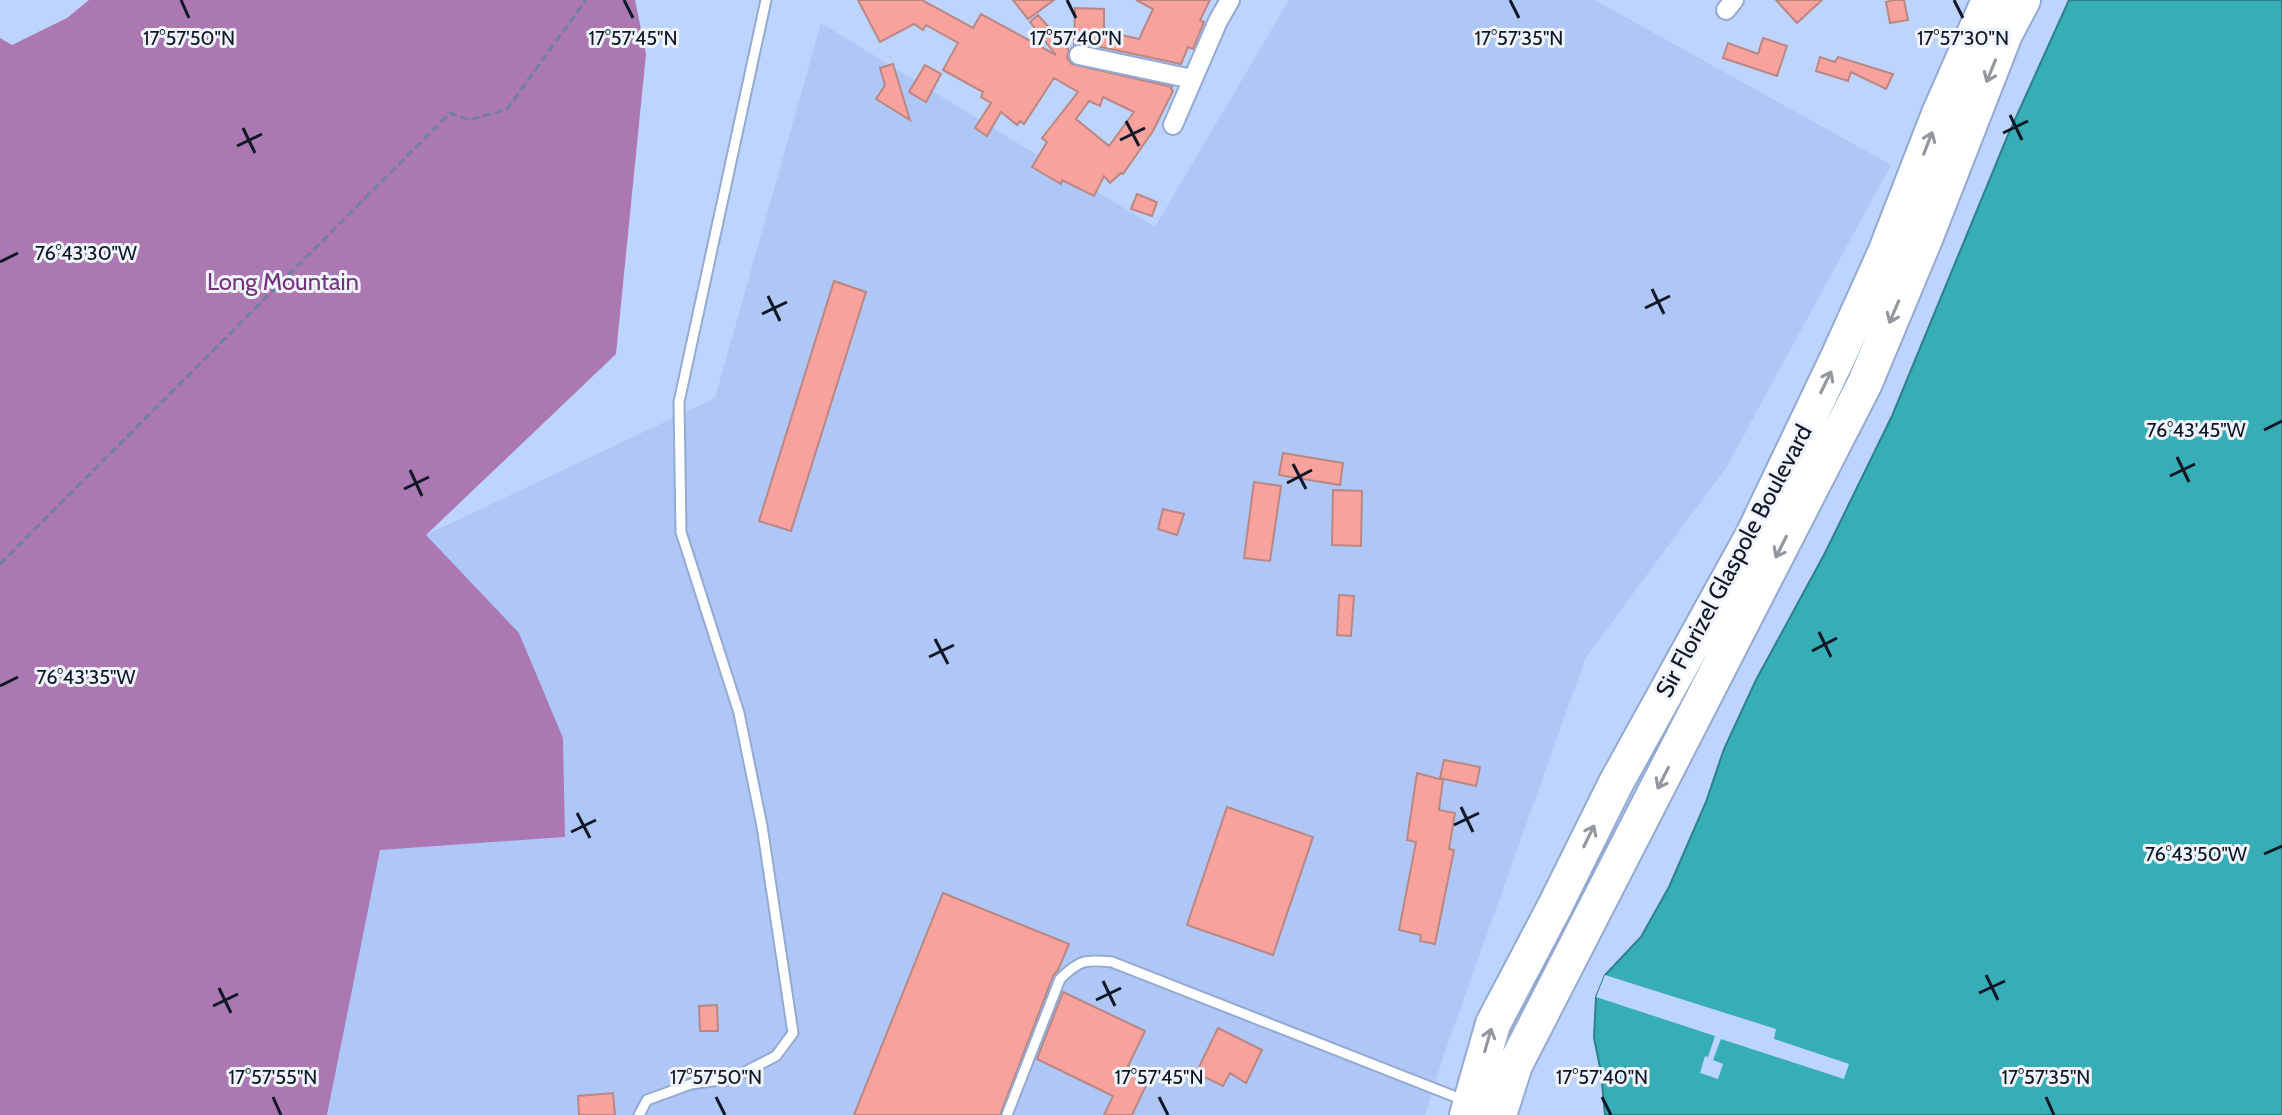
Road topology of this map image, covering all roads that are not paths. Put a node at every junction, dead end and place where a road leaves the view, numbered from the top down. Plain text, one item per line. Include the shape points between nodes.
1 (766, 0) edge
2 (1230, 0) edge
3 (1989, 0) edge
4 (2023, 0) edge
5 (1079, 55) dead end
6 (1192, 79) junction
7 (1173, 125) dead end
8 (1479, 1111) edge
9 (639, 1115) edge
10 (1007, 1115) edge

1 - 9 lane via 679,402 681,532 739,713 793,1033 776,1056 733,1078 691,1084 647,1100
2 - 6 street
8 -> 3 highway, Sir Florizel Glaspole Boulevard via 1493,1024 1616,783 1753,535 1885,253
4 -> 8 highway, Sir Florizel Glaspole Boulevard via 1865,383 1515,1065
5 - 6 street
6 - 7 street
8 - 10 lane via 1112,962 1088,959 1060,979

